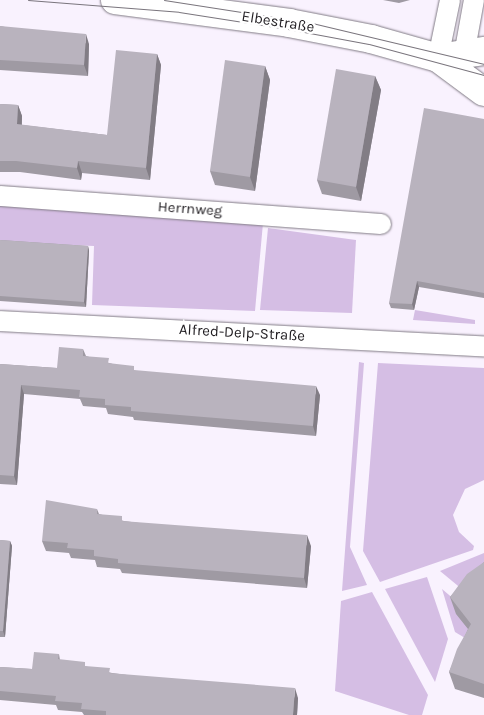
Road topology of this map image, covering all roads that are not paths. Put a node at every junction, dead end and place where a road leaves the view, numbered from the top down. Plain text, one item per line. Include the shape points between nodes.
1 (115, 0) edge
2 (450, 0) edge
3 (474, 0) edge
4 (438, 58) junction
5 (470, 59) edge
6 (484, 92) edge
7 (0, 196) edge
8 (381, 224) dead end
9 (0, 321) edge
10 (484, 346) edge

1 - 4 main road, Elbestraße via 289,23 372,39
2 - 4 street
3 - 5 street
4 - 5 main road, Elbestraße
5 - 6 main road
7 - 8 street, Herrnweg
9 - 10 street, Alfred-Delp-Straße

